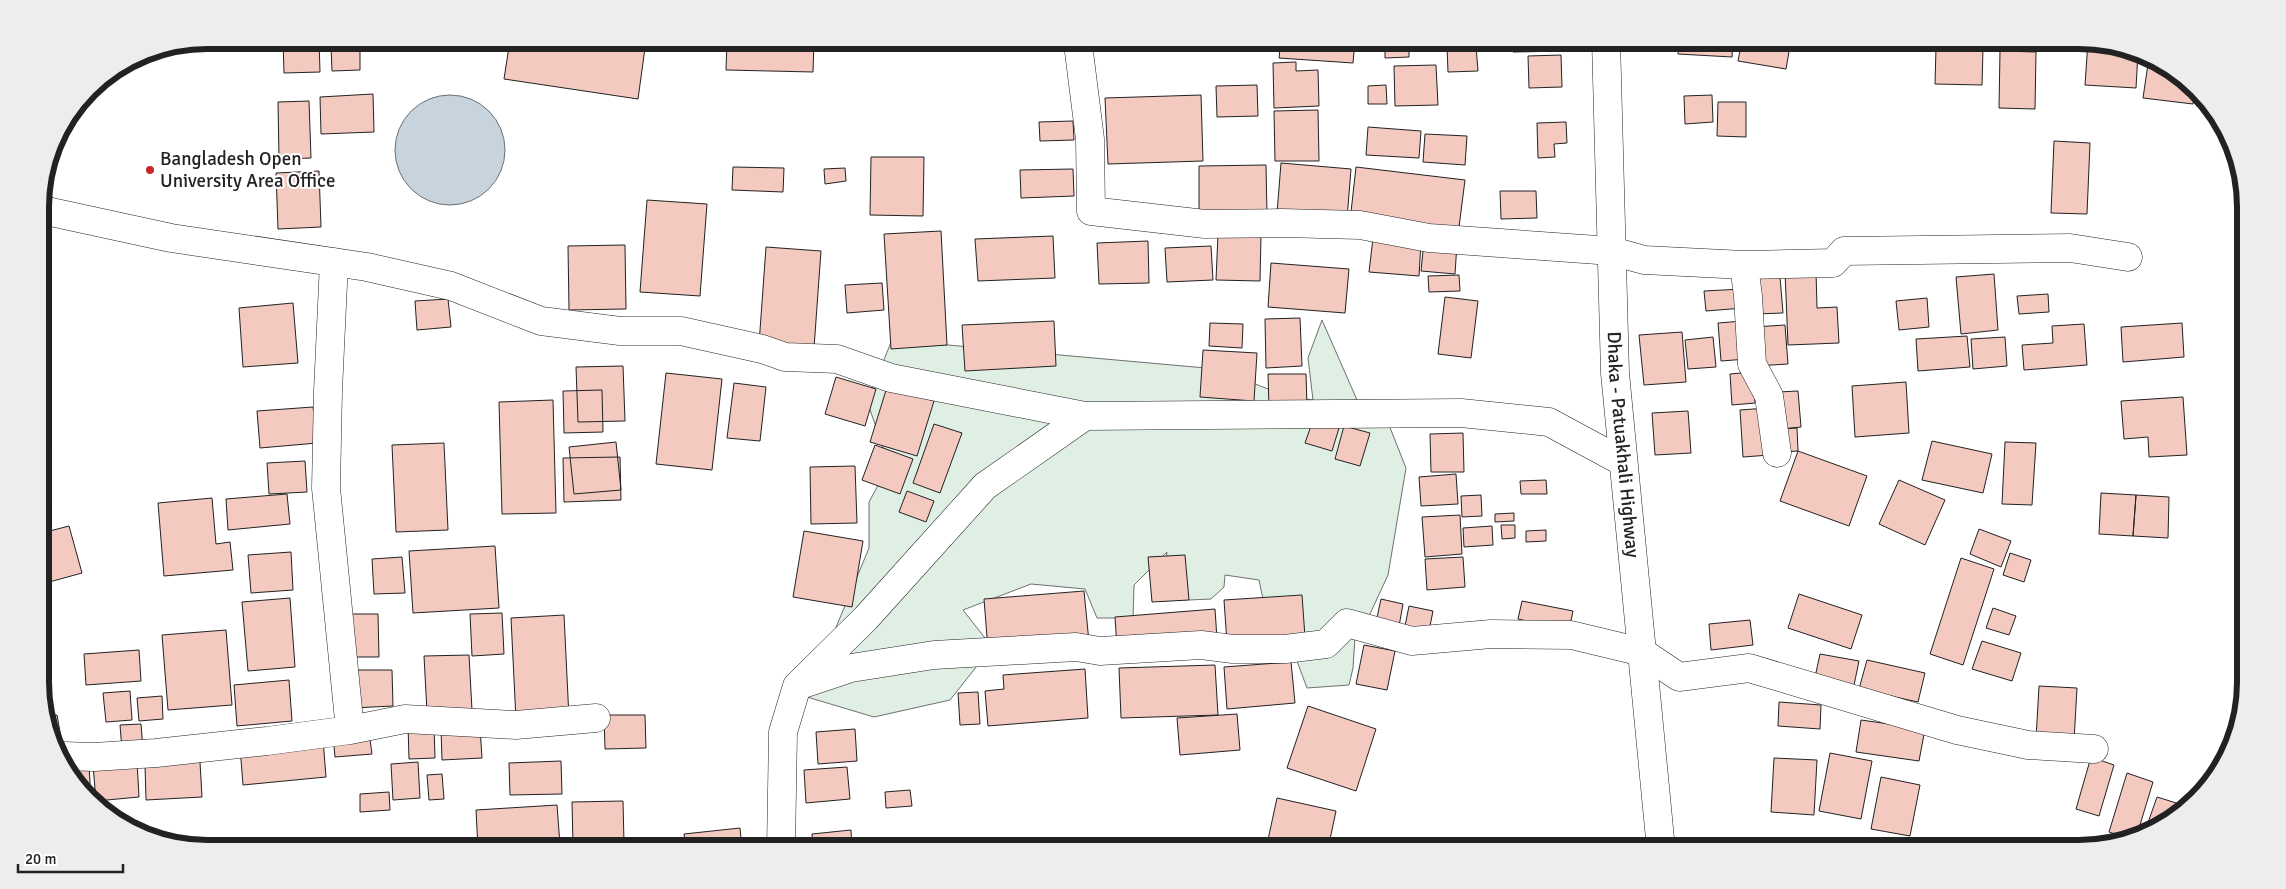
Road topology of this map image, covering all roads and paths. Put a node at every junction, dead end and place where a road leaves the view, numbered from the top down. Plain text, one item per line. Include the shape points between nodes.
1 (1079, 49) edge
2 (1606, 49) edge
3 (49, 211) edge
4 (1612, 251) junction
5 (2128, 257) dead end
6 (334, 262) junction
7 (1744, 265) junction
8 (1085, 416) junction
9 (1776, 453) dead end
10 (1624, 462) junction
11 (1642, 652) junction
12 (797, 686) junction
13 (596, 718) dead end
14 (350, 730) junction
15 (2094, 750) dead end
16 (67, 756) edge
17 (781, 840) edge
18 (1660, 840) edge

1 - 4 main road via 1090,139 1091,211 1205,224 1360,225 1429,238
2 - 4 main road, Dhaka - Patuakhali Highway
3 - 6 main road via 171,238
4 - 7 main road via 1644,260
4 - 10 main road, Dhaka - Patuakhali Highway via 1615,373
5 - 7 main road via 2070,248 1844,250 1833,263
6 - 8 main road via 451,286 541,321 620,331 681,331 785,357 837,358 891,378
6 - 14 main road via 326,488
7 - 9 main road via 1752,364 1769,396
8 - 10 main road via 1461,413 1549,422
8 - 12 main road via 985,486 866,618
10 - 11 main road, Dhaka - Patuakhali Highway
11 - 12 main road via 1571,635 1491,634 1412,641 1347,623 1326,644 1294,648 1234,649 1201,645 1100,651 1076,646 934,655 851,668
11 - 15 main road via 1679,677 1749,668 1957,730 2028,745
11 - 18 main road, Dhaka - Patuakhali Highway
12 - 17 main road via 783,732
13 - 14 main road via 516,725 405,719
14 - 16 main road via 156,753

